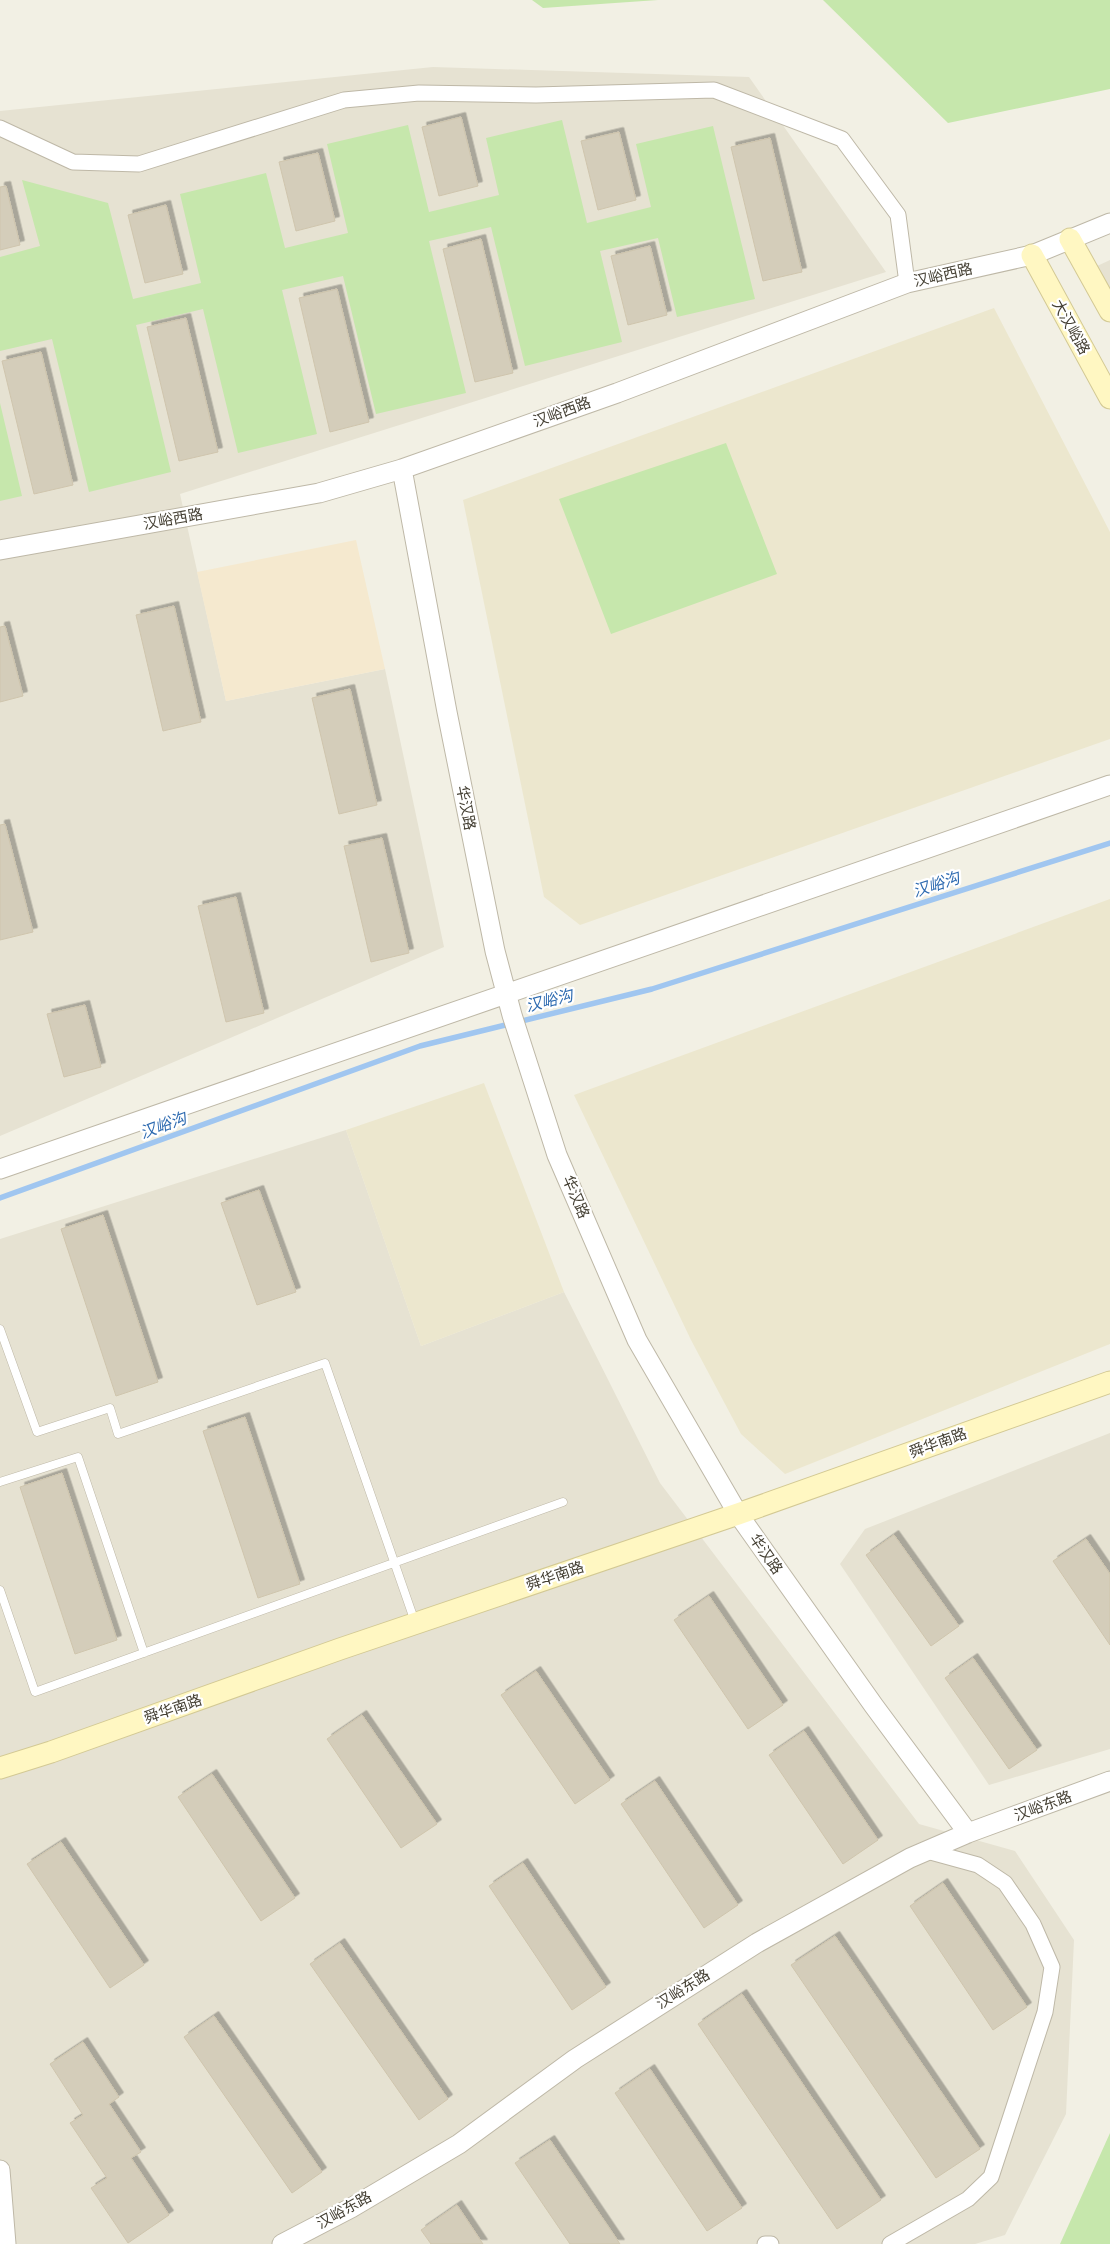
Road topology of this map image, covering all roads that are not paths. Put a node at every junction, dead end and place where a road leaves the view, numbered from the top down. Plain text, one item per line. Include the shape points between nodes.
1 (0, 128) edge
2 (1110, 223) edge
3 (1070, 239) junction
4 (1032, 255) junction
5 (908, 283) junction
6 (1110, 311) edge
7 (1110, 398) edge
8 (402, 469) junction
9 (0, 550) edge
10 (1110, 785) edge
11 (505, 994) junction
12 (0, 1169) edge
13 (0, 1329) edge
14 (1110, 1382) edge
15 (0, 1482) edge
16 (563, 1502) dead end
17 (738, 1514) junction
18 (394, 1563) junction
19 (0, 1590) edge
20 (415, 1624) junction
21 (144, 1653) junction
22 (0, 1768) edge
23 (1110, 1781) edge
24 (968, 1833) junction
25 (927, 1851) junction
26 (0, 2170) edge
27 (6, 2244) edge
28 (282, 2244) edge
29 (766, 2244) edge
30 (771, 2244) edge
31 (890, 2244) edge

1 - 5 street via 73,162 139,164 344,100 419,92 536,95 714,90 842,139 898,215
2 - 3 street, 汉峪西路
3 - 4 street, 汉峪西路
3 - 6 main road
4 - 5 street, 汉峪西路
4 - 7 main road, 大汉峪路
5 - 8 street, 汉峪西路 via 617,393
8 - 9 street, 汉峪西路 via 319,493
8 - 11 street, 华汉路 via 447,712
10 - 11 street
11 - 12 street
11 - 17 street, 华汉路 via 558,1155 637,1340
13 - 18 lane via 37,1432 110,1408 118,1434 325,1364
14 - 17 main road, 舜华南路
15 - 21 lane via 78,1457
16 - 18 lane
17 - 20 main road, 舜华南路
17 - 24 street, 华汉路
18 - 20 lane
18 - 21 lane
19 - 21 lane via 35,1692
20 - 22 main road, 舜华南路
23 - 24 street, 汉峪东路
24 - 25 street, 汉峪东路
25 - 28 street, 汉峪东路 via 758,1943 575,2059 459,2144 351,2208
25 - 31 street via 978,1865 1005,1883 1033,1924 1052,1966 1045,2012 991,2177 968,2199
26 - 27 street
29 - 30 street

